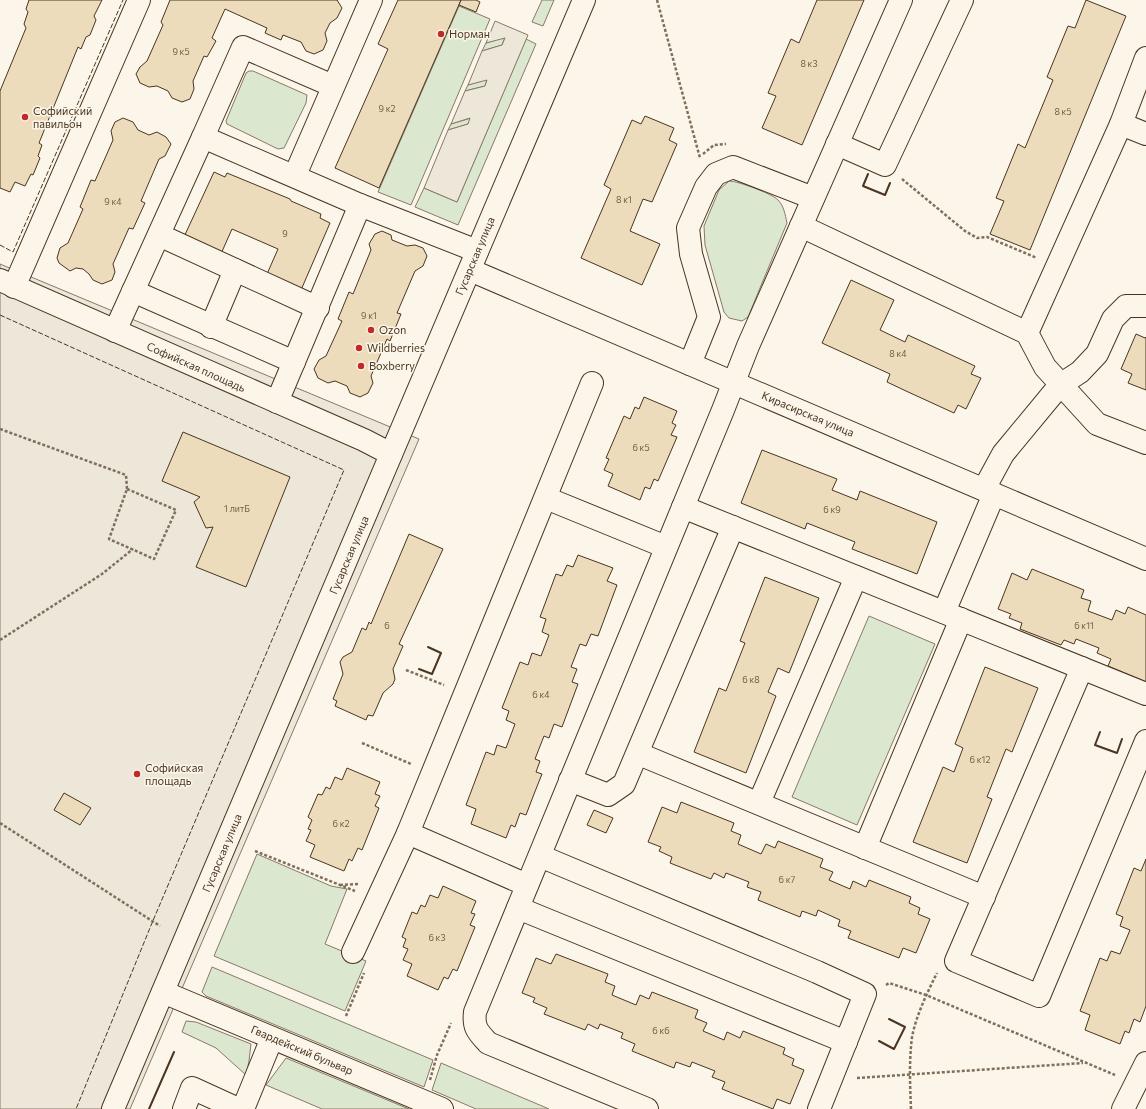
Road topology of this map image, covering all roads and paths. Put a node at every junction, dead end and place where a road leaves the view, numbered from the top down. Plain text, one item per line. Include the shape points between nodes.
1 (139, 0) edge
2 (371, 0) edge
3 (584, 0) edge
4 (657, 0) edge
5 (901, 0) edge
6 (962, 0) edge
7 (1146, 58) edge
8 (333, 86) junction
9 (1121, 124) junction
10 (1146, 134) edge
11 (203, 137) junction
12 (837, 144) junction
13 (700, 158) dead end
14 (885, 164) junction
15 (295, 175) junction
16 (813, 198) junction
17 (360, 205) junction
18 (801, 226) junction
19 (159, 235) junction
20 (474, 261) junction
21 (1058, 266) junction
22 (235, 270) junction
23 (7, 284) edge
24 (133, 291) junction
25 (1146, 306) edge
26 (318, 308) junction
27 (211, 327) junction
28 (115, 331) junction
29 (1027, 333) junction
30 (294, 362) junction
31 (690, 364) junction
32 (592, 383) dead end
33 (733, 383) junction
34 (1060, 386) junction
35 (277, 402) junction
36 (0, 429) edge
37 (1146, 443) edge
38 (391, 454) junction
39 (127, 489) junction
40 (989, 492) junction
41 (546, 498) junction
42 (683, 507) junction
43 (733, 527) junction
44 (666, 547) junction
45 (133, 549) junction
46 (1146, 559) edge
47 (856, 577) junction
48 (952, 616) junction
49 (0, 640) edge
50 (1082, 668) junction
51 (406, 670) dead end
52 (465, 693) junction
53 (1146, 694) edge
54 (1146, 741) edge
55 (362, 743) dead end
56 (639, 754) junction
57 (432, 772) junction
58 (570, 780) junction
59 (759, 803) junction
60 (0, 823) edge
61 (408, 833) junction
62 (865, 848) junction
63 (255, 851) dead end
64 (540, 856) junction
65 (527, 885) junction
66 (984, 897) junction
67 (377, 900) junction
68 (518, 908) junction
69 (160, 926) dead end
70 (359, 961) joint
71 (956, 961) junction
72 (163, 992) junction
73 (865, 994) junction
74 (926, 995) junction
75 (346, 1016) dead end
76 (453, 1016) dead end
77 (272, 1038) junction
78 (846, 1042) junction
79 (1084, 1062) junction
80 (1146, 1062) edge
81 (434, 1066) dead end
82 (910, 1075) junction
83 (831, 1080) junction
84 (1136, 1083) junction
85 (113, 1109) edge
86 (184, 1109) edge
87 (238, 1109) edge
88 (243, 1109) edge
89 (442, 1109) edge
90 (646, 1109) edge
91 (819, 1109) edge
92 (910, 1109) edge
93 (1123, 1109) edge

1 - 23 street
2 - 8 street
3 - 20 street, Гусарская улица
4 - 13 path
5 - 12 street
6 - 14 street
7 - 9 street
8 - 11 street via 243,47
8 - 15 street
9 - 10 street
9 - 21 street
11 - 15 street, Кирасирская улица
11 - 19 street
12 - 14 street
12 - 16 street
14 - 21 path via 965,232
15 - 17 street, Кирасирская улица
16 - 18 street
16 - 31 street via 732,167 716,174 706,187 688,228 691,254 709,317
17 - 20 street, Кирасирская улица
17 - 26 street
18 - 29 street
18 - 33 street
19 - 22 street
19 - 24 street
20 - 31 street, Кирасирская улица
20 - 38 street, Гусарская улица
21 - 29 street
22 - 26 street
22 - 27 street
23 - 28 street, Софийская площадь
24 - 27 street
24 - 28 street
25 - 34 street via 1126,306 1113,319 1097,354 1080,372
26 - 30 street
27 - 30 street
28 - 35 street, Софийская площадь
29 - 34 street via 1045,367
30 - 35 street
31 - 33 street, Кирасирская улица
32 - 41 street
33 - 40 street, Кирасирская улица
33 - 42 street
34 - 37 street via 1097,424
34 - 40 street via 1003,454
35 - 38 street, Софийская площадь
36 - 39 path via 126,475
38 - 72 street, Гусарская улица
39 - 45 path via 109,539
39 - 45 path via 176,510 154,558
40 - 46 street, Кирасирская улица
40 - 48 street
41 - 44 street
41 - 52 street
42 - 43 street
42 - 44 street
43 - 47 street
43 - 56 street
44 - 58 street
45 - 49 path via 102,574
47 - 48 street
47 - 59 street
48 - 50 street
48 - 62 street
50 - 53 street
50 - 66 street
51 - 52 path
52 - 57 street
54 - 71 street via 1039,996
55 - 57 path
56 - 58 street via 624,784 608,796
56 - 59 street
57 - 61 street
58 - 64 street
59 - 62 street
60 - 69 path
61 - 65 street
61 - 67 street
62 - 66 street
63 - 67 path
64 - 65 street
64 - 73 street via 810,968
65 - 68 street
66 - 71 street
67 - 70 street
68 - 78 street
68 - 90 street via 475,1012 474,1022 478,1032 488,1043
70 - 75 path
71 - 74 path via 939,968
72 - 77 street, Гвардейский бульвар
72 - 85 street, Гусарская улица
73 - 74 path via 889,983
73 - 78 street
74 - 79 path
74 - 82 path via 912,1036
76 - 81 path
77 - 88 street
77 - 89 street, Гвардейский бульвар
78 - 83 street
79 - 82 path
79 - 84 path
80 - 84 street
82 - 83 path
82 - 92 path
83 - 91 street
84 - 93 street
86 - 87 street via 192,1088

